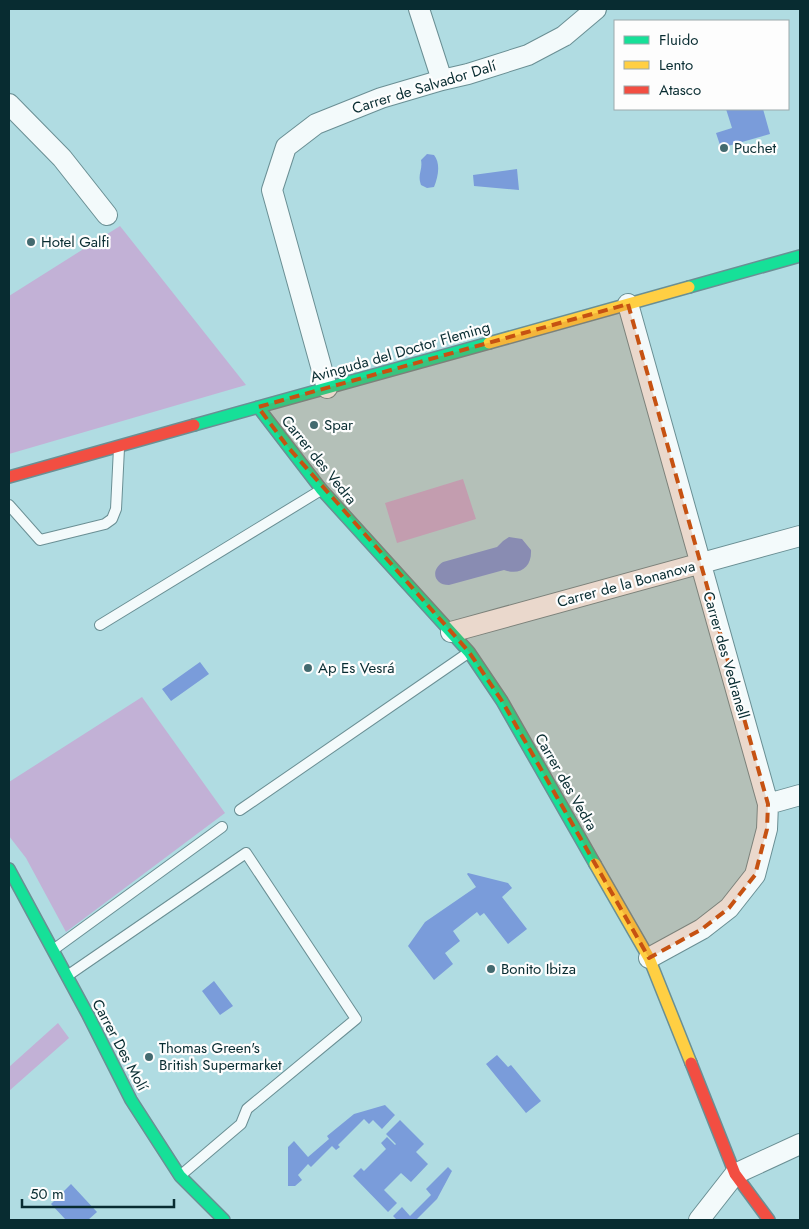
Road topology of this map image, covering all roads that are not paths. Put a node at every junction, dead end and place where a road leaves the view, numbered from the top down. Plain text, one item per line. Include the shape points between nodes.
1 (419, 9) edge
2 (596, 9) edge
3 (442, 80) junction
4 (9, 104) edge
5 (107, 215) dead end
6 (800, 256) edge
7 (628, 304) junction
8 (327, 388) junction
9 (258, 407) junction
10 (119, 446) junction
11 (9, 477) edge
12 (321, 489) junction
13 (9, 505) edge
14 (800, 536) edge
15 (700, 564) junction
16 (100, 625) dead end
17 (451, 632) junction
18 (469, 652) junction
19 (800, 795) edge
20 (768, 804) junction
21 (240, 810) dead end
22 (222, 827) dead end
23 (9, 870) edge
24 (53, 950) junction
25 (649, 958) junction
26 (67, 976) junction
27 (800, 1144) edge
28 (735, 1174) junction
29 (180, 1176) junction
30 (224, 1220) edge
31 (699, 1220) edge
32 (769, 1220) edge

1 - 3 street
2 - 3 street, Carrer de Salvador Dalí via 564,36 528,54
3 - 8 street, Carrer de Salvador Dalí via 381,98 316,124 286,147 272,190
4 - 5 street via 62,158
6 - 7 street, Avinguda del Doctor Fleming
7 - 8 street, Avinguda del Doctor Fleming
7 - 15 street, Carrer des Vedranell
8 - 9 street, Avinguda del Doctor Fleming
9 - 10 street, Avinguda del Doctor Fleming
9 - 12 street, Carrer des Vedra
10 - 11 street, Avinguda del Doctor Fleming
10 - 13 lane via 116,509 112,519 105,524 40,540
12 - 16 lane
12 - 17 street, Carrer des Vedra
14 - 15 street, Carrer de la Bonanova
15 - 17 street, Carrer de la Bonanova
15 - 20 street, Carrer des Vedranell
17 - 18 street, Carrer des Vedra
18 - 21 lane
18 - 25 street, Carrer des Vedra via 502,701
19 - 20 street
20 - 25 street, Carrer des Vedranell via 767,829 755,875 729,908 702,929
22 - 24 lane
23 - 24 street, Carrer Des Molí
24 - 26 street, Carrer Des Molí
25 - 28 street, Carrer des Vedra
26 - 29 street, Carrer Des Molí via 131,1100
26 - 29 lane via 246,853 356,1019 247,1109 241,1124
27 - 28 street
28 - 31 street
28 - 32 street, Carrer des Vedra
29 - 30 street, Carrer Des Molí

